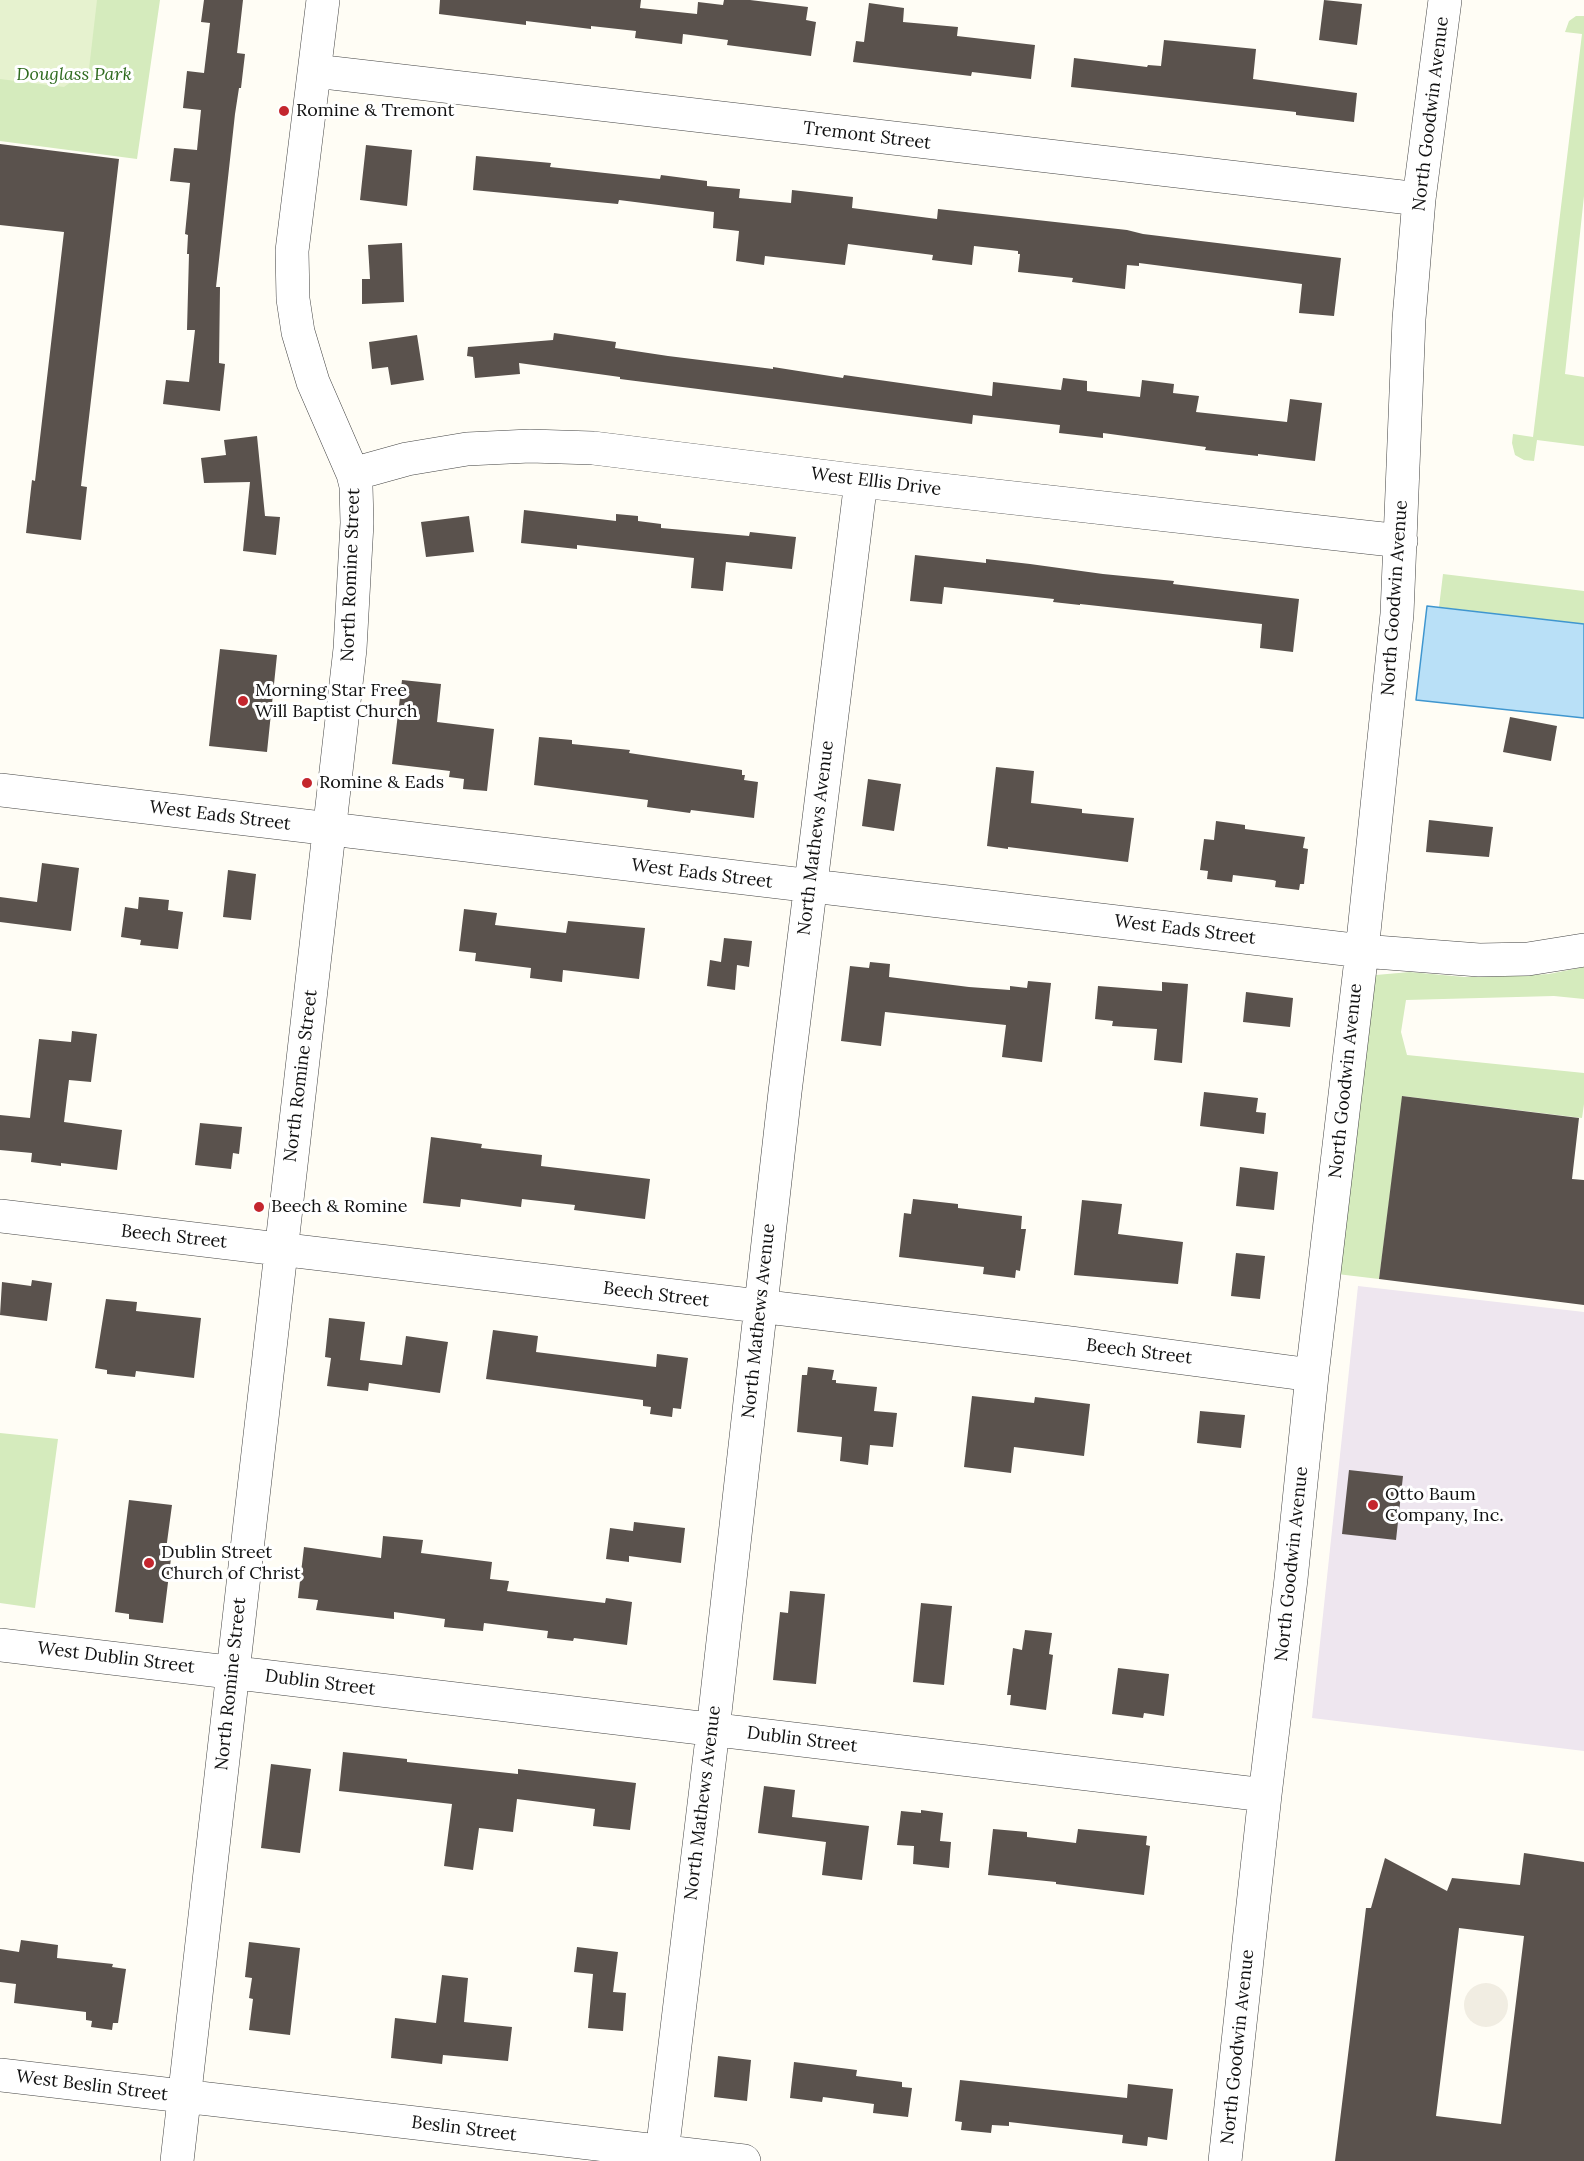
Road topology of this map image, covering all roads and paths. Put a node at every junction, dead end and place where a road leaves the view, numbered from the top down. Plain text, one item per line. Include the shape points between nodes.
1 (323, 0) edge
2 (1445, 0) edge
3 (315, 71) junction
4 (1419, 199) junction
5 (353, 474) junction
6 (861, 481) junction
7 (1401, 541) junction
8 (0, 790) edge
9 (329, 830) junction
10 (811, 887) junction
11 (1584, 950) edge
12 (1362, 951) junction
13 (0, 1216) edge
14 (281, 1248) junction
15 (760, 1307) junction
16 (1312, 1374) junction
17 (0, 1645) edge
18 (233, 1672) junction
19 (713, 1730) junction
20 (1265, 1795) junction
21 (0, 2075) edge
22 (184, 2097) junction
23 (661, 2156) edge
24 (177, 2161) edge
25 (744, 2161) edge
26 (1226, 2161) edge

1 - 3 street, North Romine Street
2 - 4 street, North Goodwin Avenue
3 - 4 street, Tremont Street
3 - 5 street, North Romine Street via 292,251 293,299 313,382
4 - 7 street, North Goodwin Avenue via 1409,319
5 - 6 street, West Ellis Drive via 407,459 467,449 530,446 593,448
5 - 9 street, North Romine Street via 357,523 350,650
6 - 7 street, West Ellis Drive
6 - 10 street, North Mathews Avenue
7 - 12 street, North Goodwin Avenue
8 - 9 street, West Eads Street
9 - 10 street, West Eads Street
9 - 14 street, North Romine Street
10 - 12 street, West Eads Street
10 - 15 street, North Mathews Avenue
11 - 12 street, West Eads Street via 1528,959 1479,960
12 - 16 street, North Goodwin Avenue
13 - 14 street, Beech Street
14 - 15 street, Beech Street
14 - 18 street, North Romine Street
15 - 16 street, Beech Street
15 - 19 street, North Mathews Avenue
16 - 20 street, North Goodwin Avenue
17 - 18 street, West Dublin Street
18 - 19 street, Dublin Street
18 - 22 street, North Romine Street
19 - 20 street, Dublin Street
19 - 23 street, North Mathews Avenue
20 - 26 street, North Goodwin Avenue
21 - 22 street, West Beslin Street
22 - 23 street, Beslin Street
22 - 24 street, North Romine Street
23 - 25 street, Beslin Street

